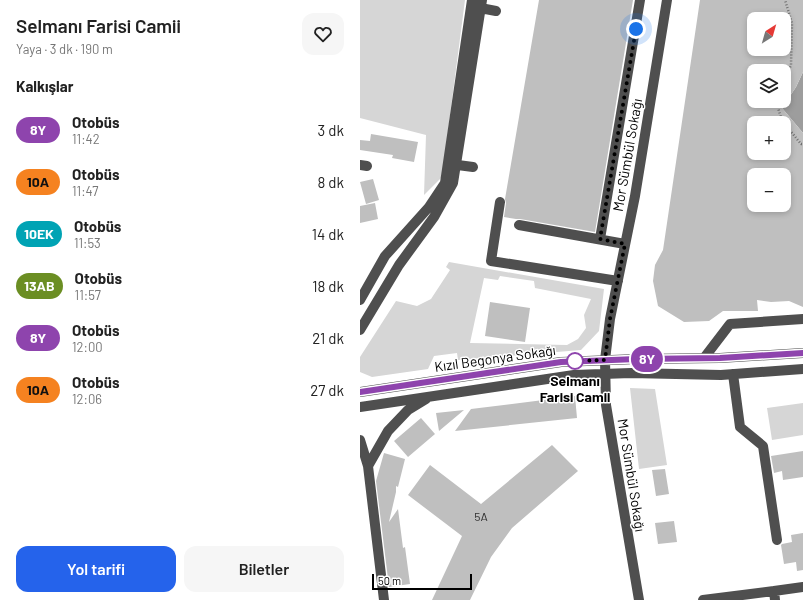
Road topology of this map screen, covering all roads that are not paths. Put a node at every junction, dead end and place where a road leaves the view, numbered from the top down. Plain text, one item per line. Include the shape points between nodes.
1 (640, 0) edge
2 (667, 0) edge
3 (476, 4) edge
4 (496, 11) dead end
5 (452, 165) junction
6 (474, 167) dead end
7 (500, 202) dead end
8 (519, 225) dead end
9 (600, 239) junction
10 (625, 244) junction
11 (618, 281) junction
12 (360, 300) edge
13 (803, 318) edge
14 (360, 330) edge
15 (803, 353) edge
16 (704, 358) junction
17 (605, 360) junction
18 (803, 369) edge
19 (605, 374) junction
20 (733, 374) junction
21 (362, 389) edge
22 (429, 396) junction
23 (360, 406) edge
24 (360, 440) edge
25 (368, 466) junction
26 (777, 540) dead end
27 (803, 587) edge
28 (775, 596) edge
29 (384, 600) edge
30 (639, 600) edge
31 (703, 600) edge

1 - 9 street
2 - 10 street, Mor Sümbül Sokağı
3 - 4 street
3 - 5 street
5 - 6 street
5 - 12 street via 439,194 385,256
5 - 14 street via 453,183 447,195
7 - 11 street via 491,261
8 - 9 street
9 - 10 street
10 - 11 street, Mor Sümbül Sokağı
11 - 17 street, Mor Sümbül Sokağı
13 - 16 street via 730,324
15 - 16 street, Kızıl Begonya Sokağı
16 - 17 street, Kızıl Begonya Sokağı
17 - 19 street, Mor Sümbül Sokağı
17 - 21 street, Kızıl Begonya Sokağı via 561,362
18 - 20 street, Kızıl Begonya Sokağı
19 - 20 street, Kızıl Begonya Sokağı
19 - 22 street, Kızıl Begonya Sokağı via 574,375
19 - 30 street, Mor Sümbül Sokağı via 606,405
20 - 26 street via 740,427 763,446
22 - 23 street, Kızıl Begonya Sokağı
22 - 25 street via 408,410 388,431
24 - 25 street
25 - 29 street
27 - 28 street
28 - 31 street

